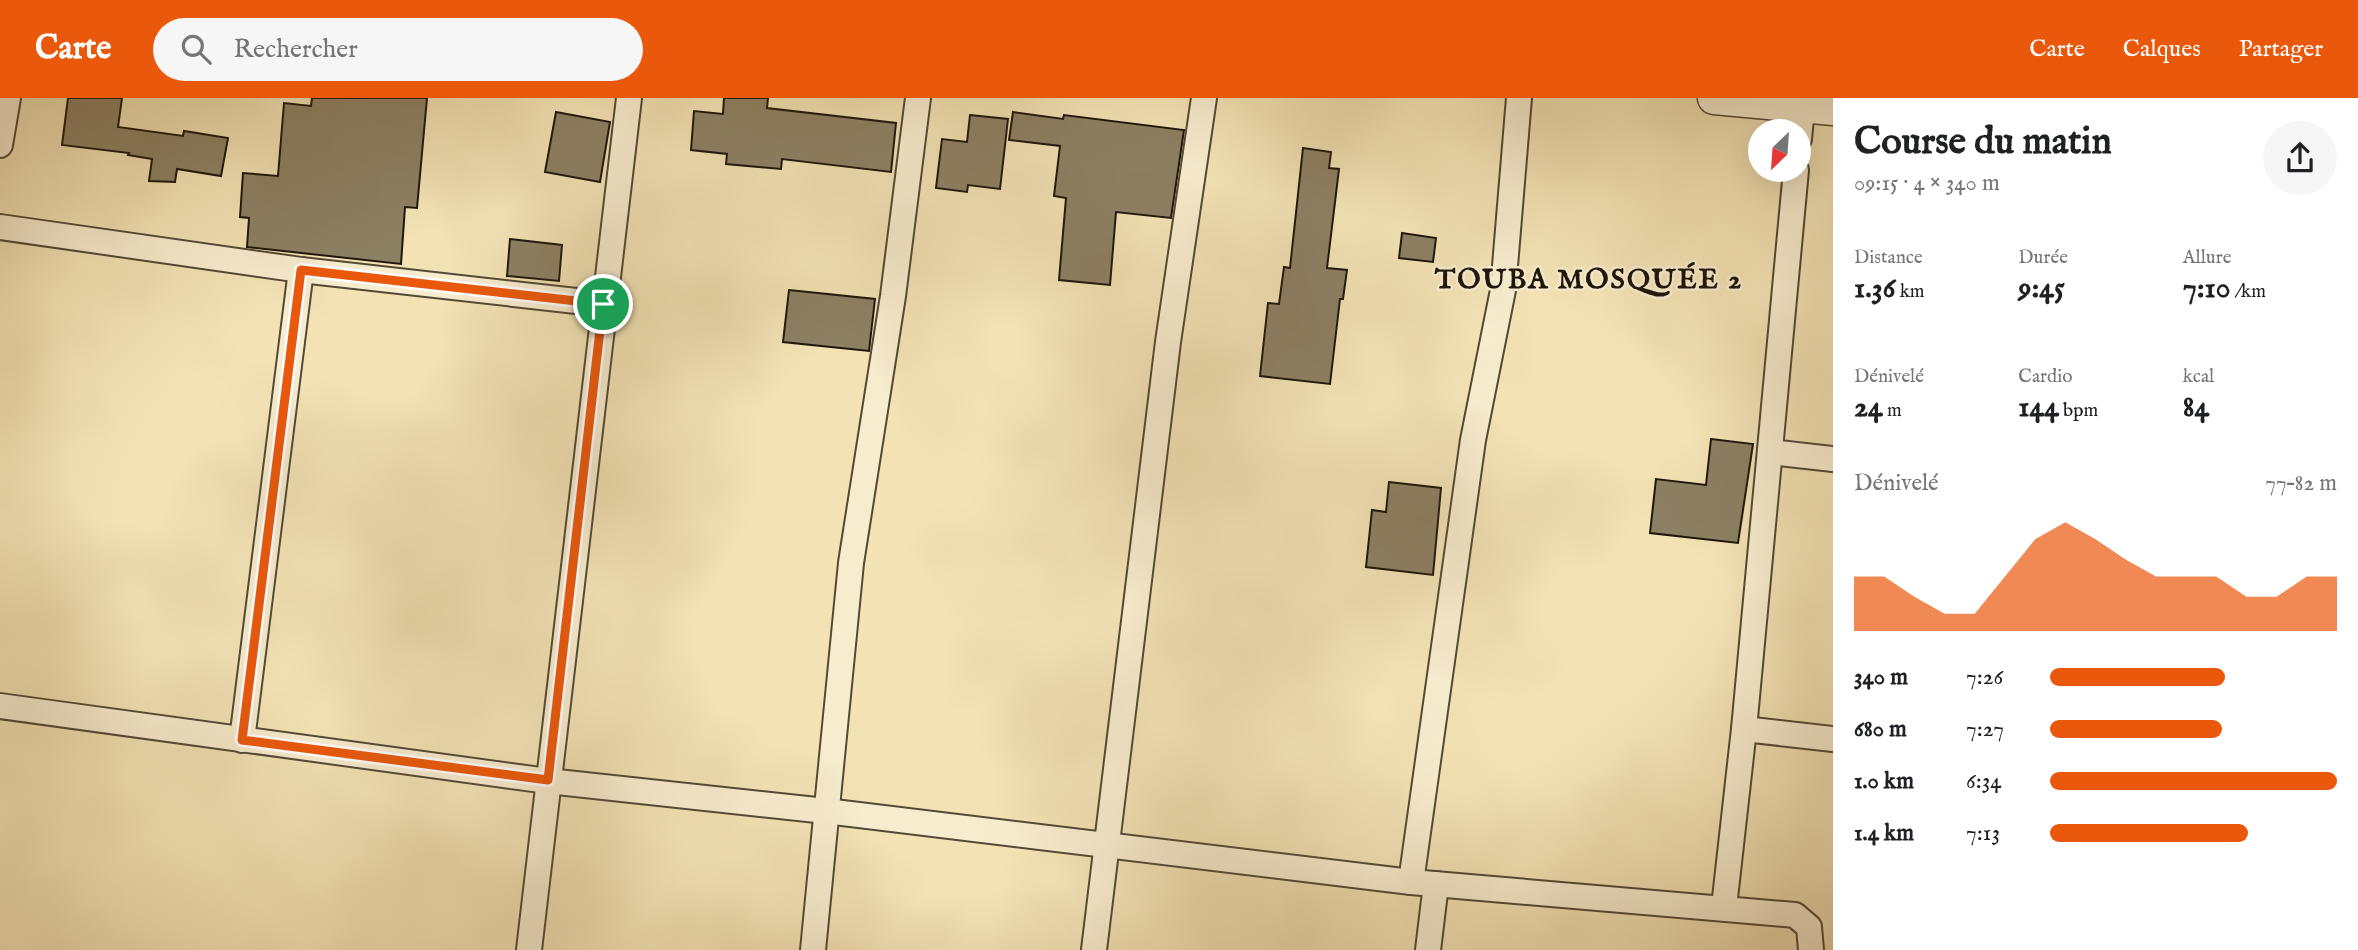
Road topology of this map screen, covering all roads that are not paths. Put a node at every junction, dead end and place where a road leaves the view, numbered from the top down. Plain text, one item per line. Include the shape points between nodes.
1 (8, 98) edge
2 (629, 98) edge
3 (918, 98) edge
4 (1204, 98) edge
5 (1519, 98) edge
6 (1714, 98) edge
7 (1802, 102) edge
8 (1833, 109) edge
9 (0, 145) edge
10 (1795, 182) edge
11 (0, 227) edge
12 (301, 270) junction
13 (603, 304) junction
14 (1770, 452) junction
15 (1833, 458) edge
16 (0, 706) edge
17 (1744, 729) junction
18 (1833, 739) edge
19 (242, 740) junction
20 (548, 780) junction
21 (825, 811) junction
22 (1108, 844) junction
23 (1412, 882) junction
24 (1436, 884) junction
25 (1724, 907) junction
26 (529, 950) edge
27 (813, 950) edge
28 (1094, 950) edge
29 (1428, 950) edge
30 (1811, 950) edge

1 - 9 street
2 - 13 street
3 - 21 street via 851,563
4 - 22 street via 1168,342
5 - 23 street via 1503,290 1474,440
6 - 7 street
7 - 8 street
10 - 14 street
11 - 12 street
12 - 13 street
12 - 19 street
13 - 20 street
14 - 15 street
14 - 17 street
16 - 19 street
17 - 18 street
17 - 25 street
19 - 20 street
20 - 21 street
20 - 26 street
21 - 22 street
21 - 27 street
22 - 23 street
22 - 28 street
23 - 24 street
24 - 25 street
24 - 29 street
25 - 30 street via 1795,915 1810,927

